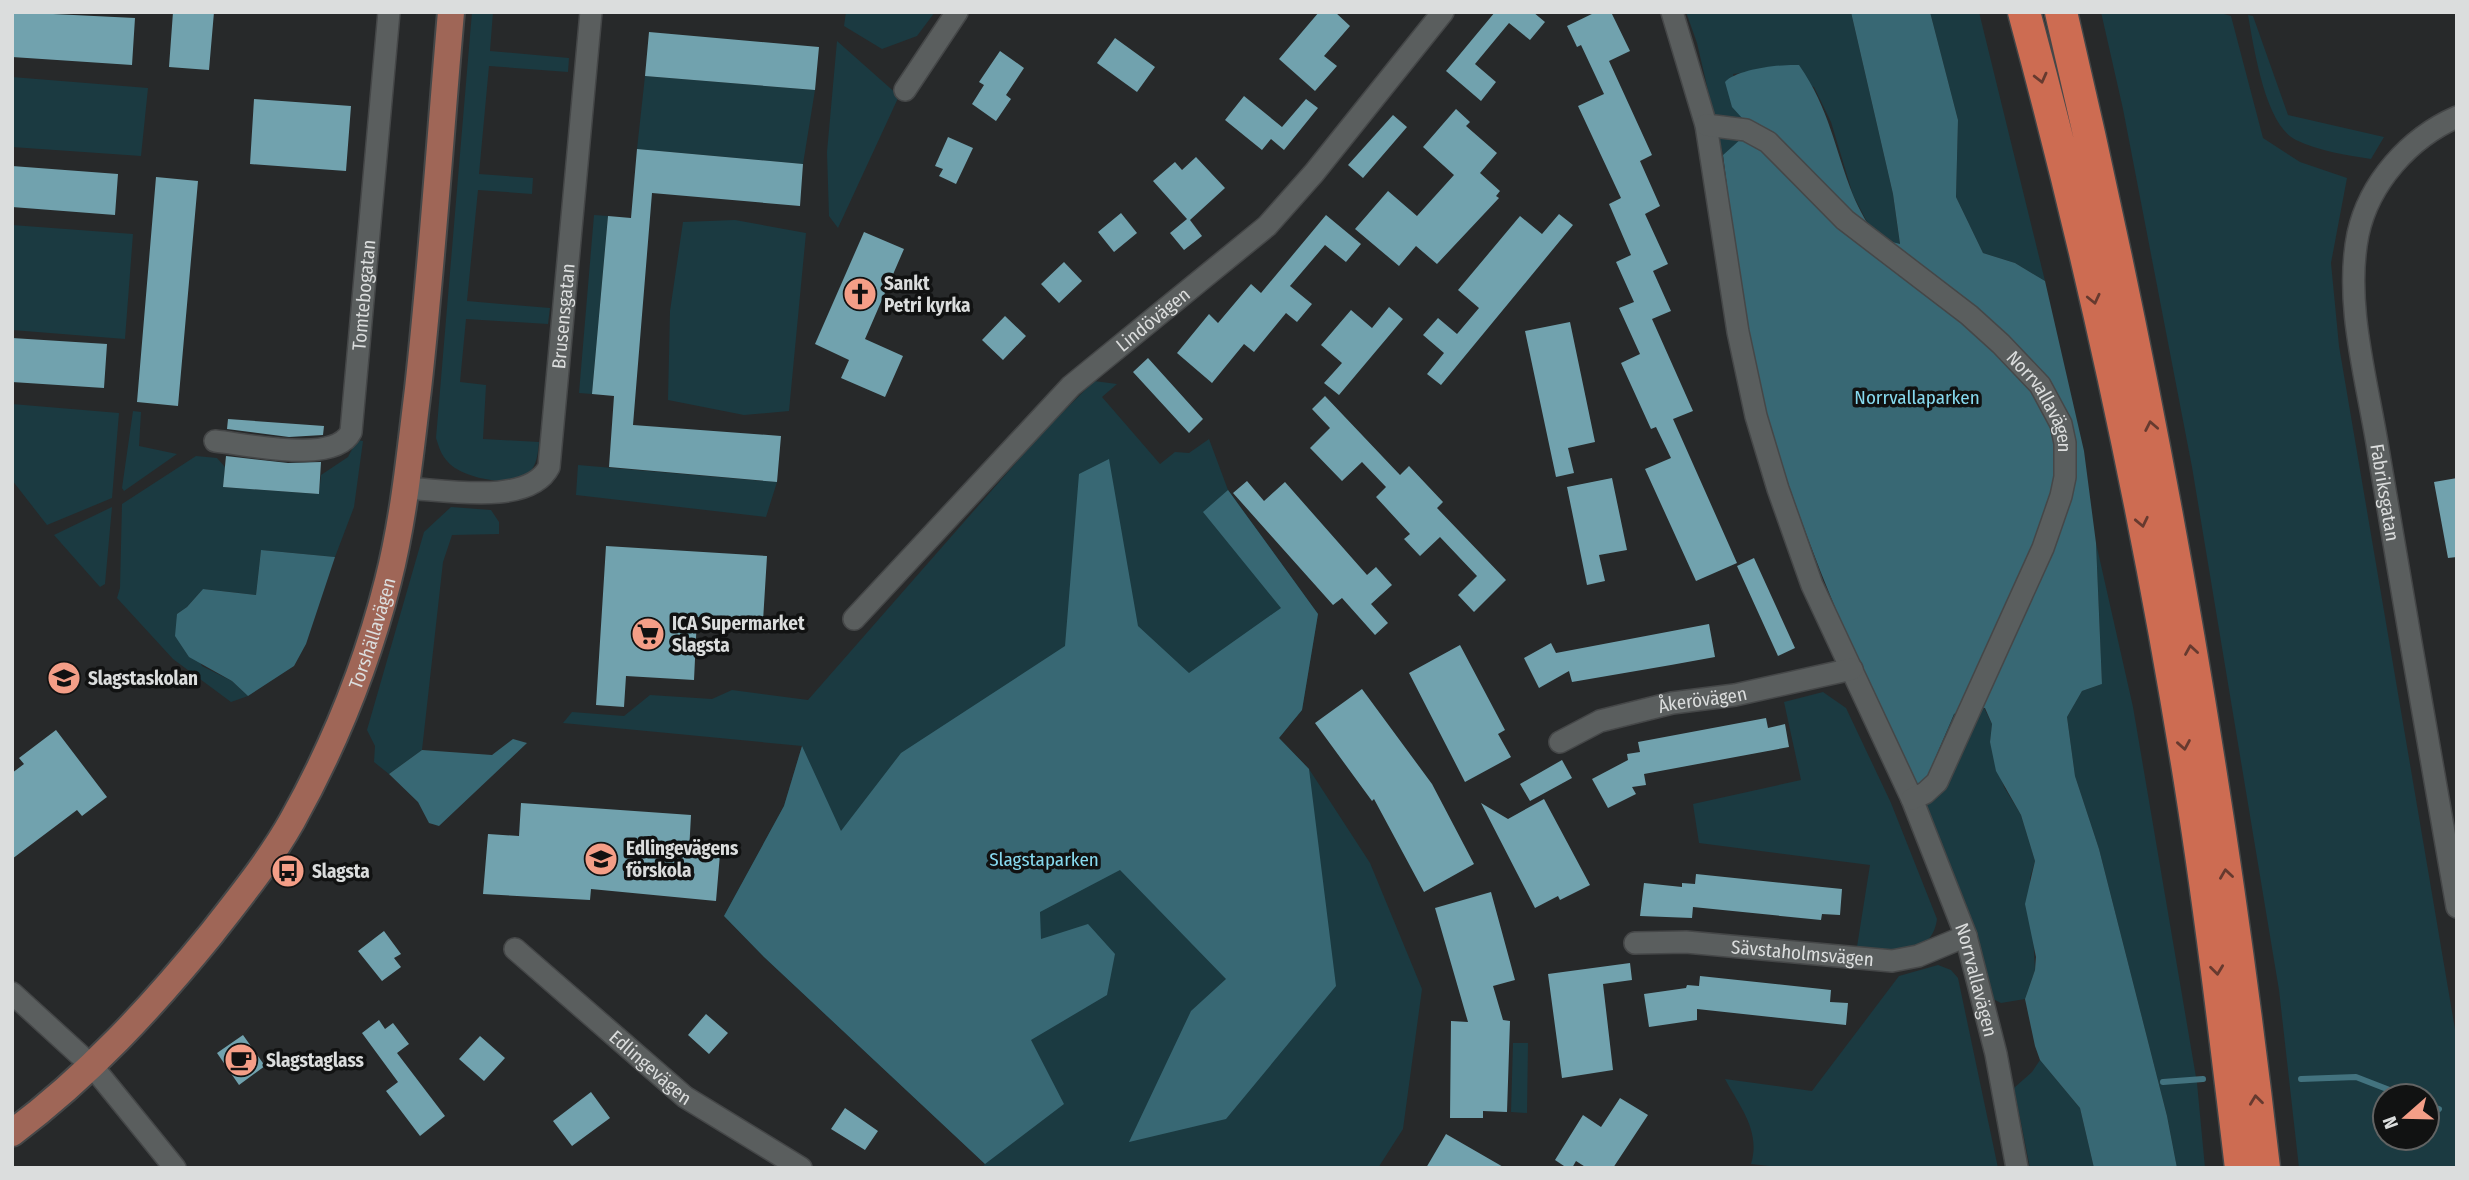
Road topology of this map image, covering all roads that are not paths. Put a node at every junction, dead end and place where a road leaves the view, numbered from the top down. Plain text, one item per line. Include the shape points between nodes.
1 (388, 12) edge
2 (451, 12) edge
3 (591, 12) edge
4 (957, 12) edge
5 (1443, 12) edge
6 (1672, 12) edge
7 (2024, 12) edge
8 (2061, 12) edge
9 (905, 90) dead end
10 (2457, 117) edge
11 (1706, 125) junction
12 (215, 441) dead end
13 (406, 488) junction
14 (853, 619) dead end
15 (1852, 669) junction
16 (1560, 742) dead end
17 (1912, 799) junction
18 (2457, 907) edge
19 (1966, 936) junction
20 (1635, 943) dead end
21 (515, 949) dead end
22 (12, 993) edge
23 (93, 1067) junction
24 (12, 1133) edge
25 (176, 1168) edge
26 (801, 1168) edge
27 (2017, 1168) edge
28 (2241, 1168) edge
29 (2264, 1168) edge

1 - 12 street, Tomtebogatan via 351,432 338,446 316,451
2 - 13 main road, Torshällavägen via 424,340
3 - 13 street, Brusensgatan via 549,467 535,484 513,492
4 - 9 street
5 - 14 street, Lindövägen via 1287,205 1244,246 1071,386
6 - 11 street, Norrvallavägen
7 -> 28 highway via 2079,233 2154,577 2201,854
29 -> 8 highway via 2226,870 2184,607 2121,279
10 - 18 street, Fabriksgatan via 2407,150 2385,175 2366,208 2354,258 2357,320
11 - 15 street, Norrvallavägen via 1738,332 1756,416 1799,551
11 - 17 street, Norrvallavägen via 1746,130 1768,142 1845,220 2001,344 2040,385 2061,424 2065,477 2043,548 1937,782
13 - 23 main road, Torshällavägen via 388,581 360,673 291,823 242,896 179,974
15 - 16 street, Åkerövägen via 1776,687 1672,703 1612,718
15 - 17 street, Norrvallavägen
17 - 19 street, Norrvallavägen
19 - 20 street, Sävstaholmsvägen via 1918,956 1892,961 1686,942
19 - 27 street, Norrvallavägen via 1996,1054
21 - 26 street, Edlingevägen via 685,1097
22 - 23 street
23 - 24 main road, Torshällavägen
23 - 25 street

